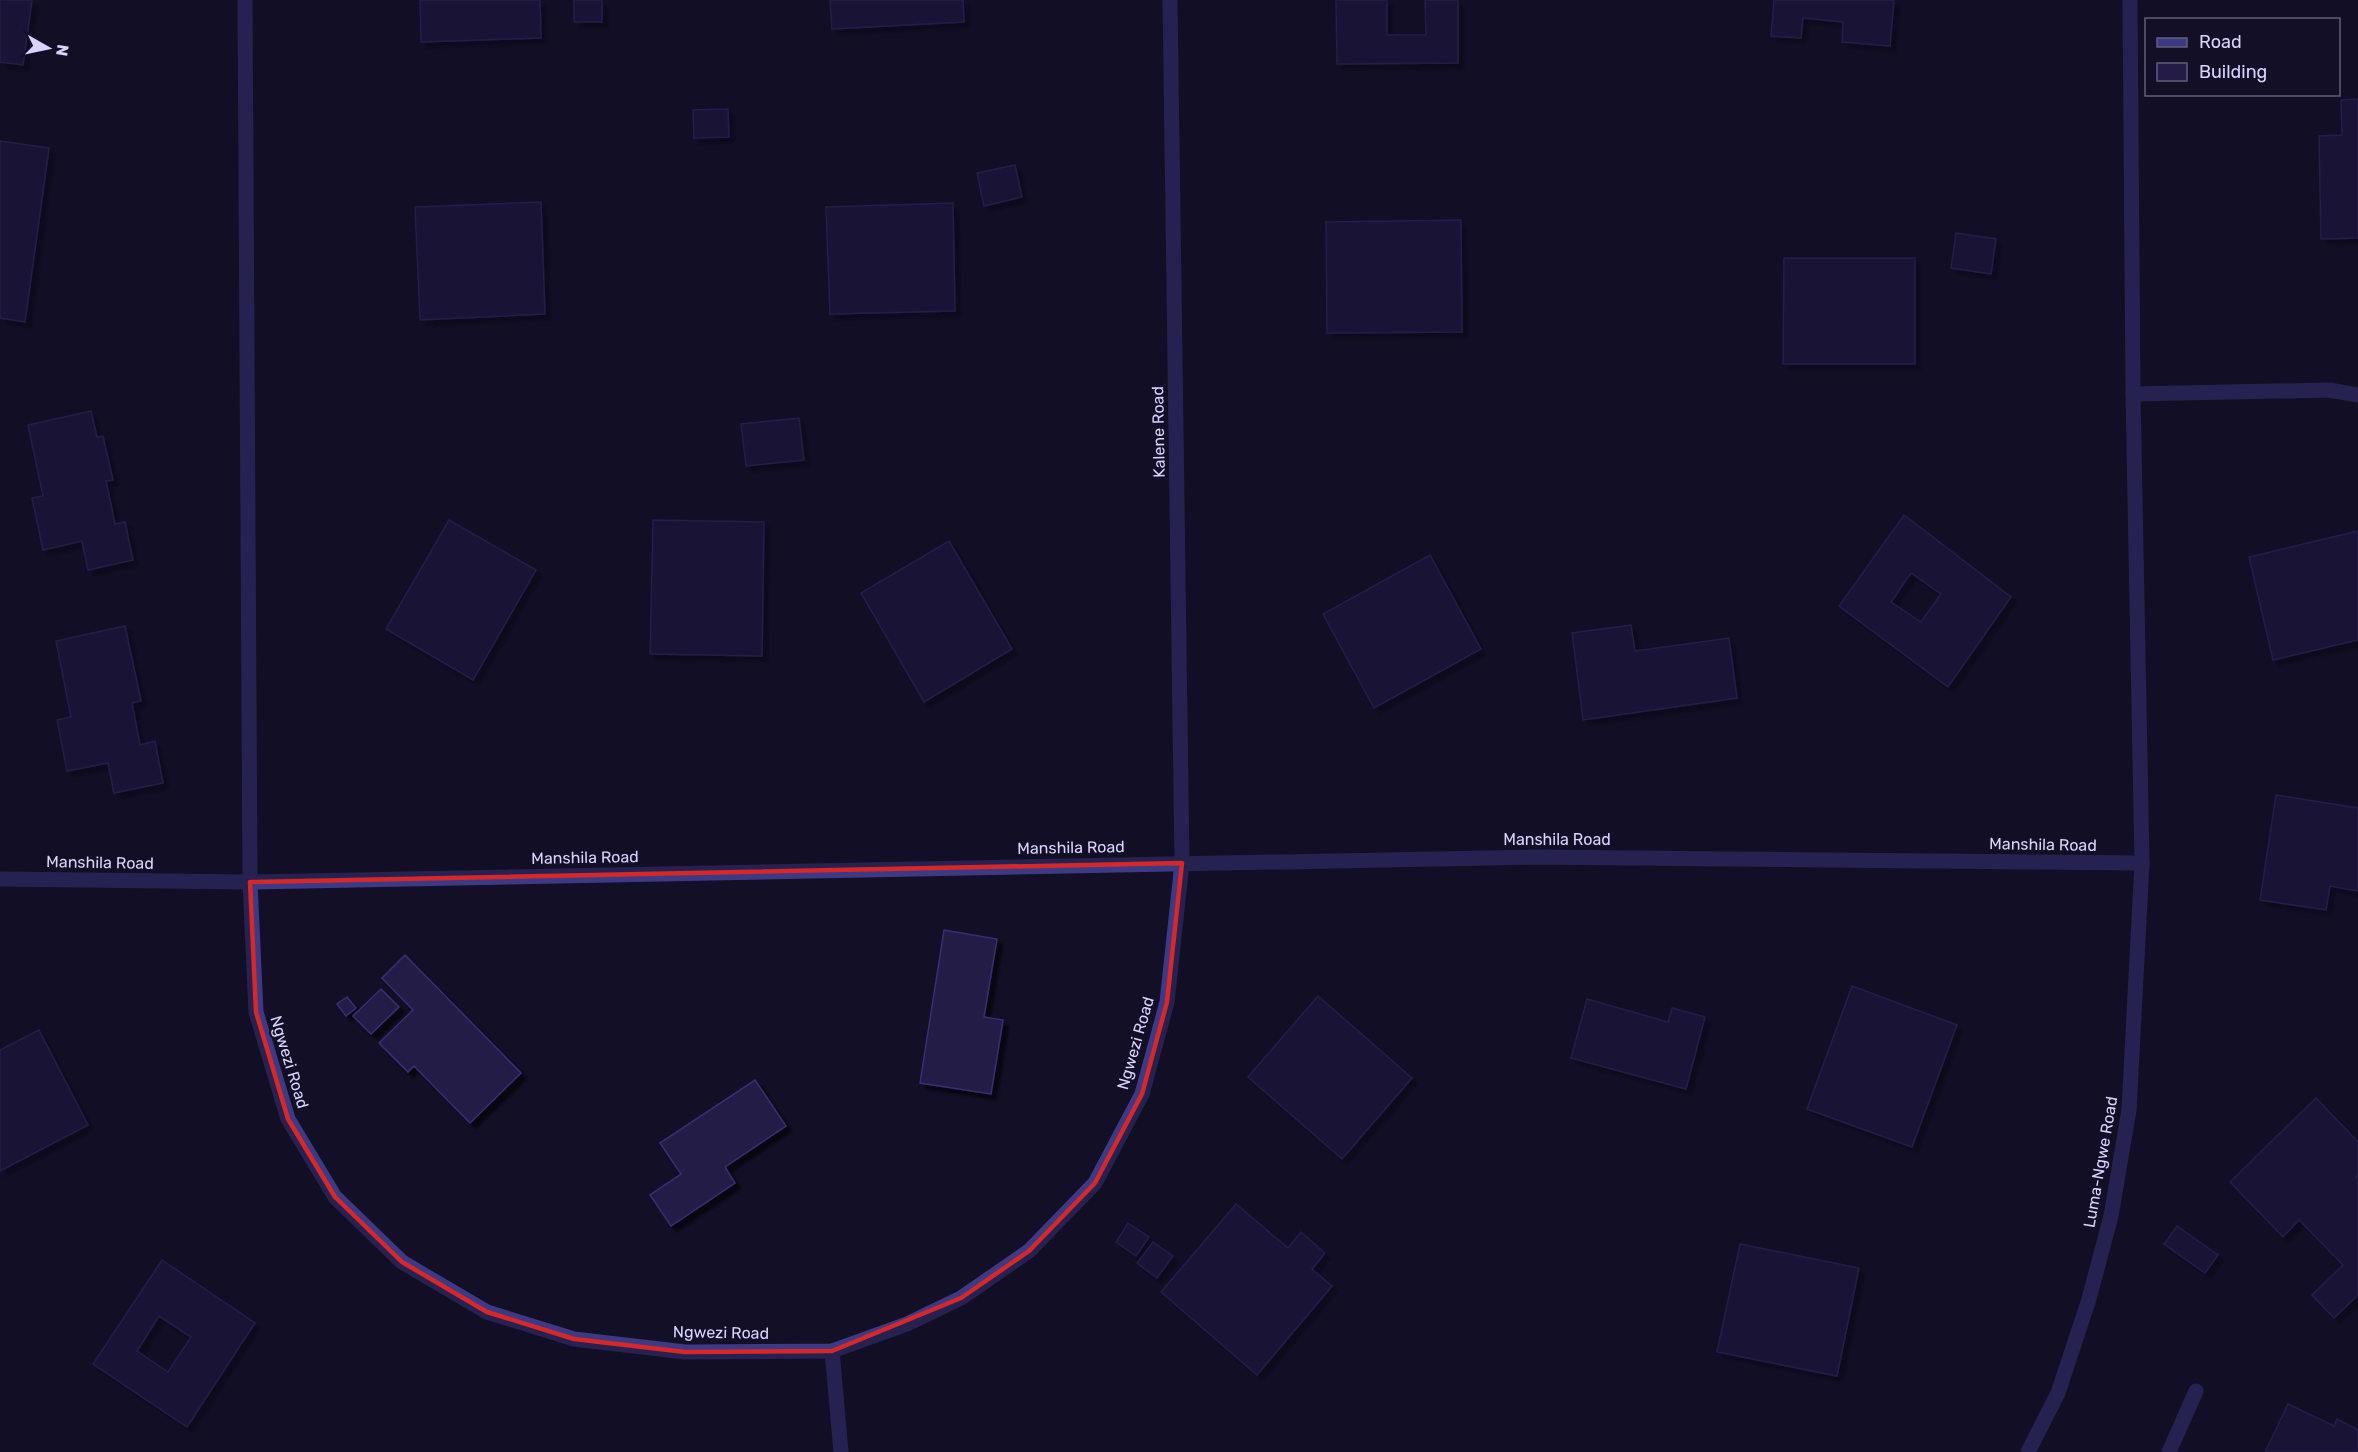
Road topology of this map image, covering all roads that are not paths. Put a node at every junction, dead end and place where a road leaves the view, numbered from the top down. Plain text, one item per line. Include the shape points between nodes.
1 (245, 0) edge
2 (1170, 0) edge
3 (2130, 0) edge
4 (2133, 394) junction
5 (2358, 395) edge
6 (1182, 863) junction
7 (2142, 863) junction
8 (0, 879) edge
9 (250, 882) junction
10 (832, 1351) junction
11 (2196, 1391) dead end
12 (841, 1452) edge
13 (2028, 1452) edge
14 (2169, 1452) edge

1 - 9 street, Ngwezi Road
2 - 6 street, Kalene Road
3 - 4 street, Luma-Ngwe Road
4 - 5 street via 2329,390
4 - 7 street, Luma-Ngwe Road
6 - 7 street, Manshila Road via 1534,857
6 - 9 street, Manshila Road
6 - 10 street, Ngwezi Road via 1167,1002 1142,1094 1095,1183 1029,1251 961,1298 907,1324
7 - 13 street, Luma-Ngwe Road via 2129,1110 2111,1216 2058,1393
8 - 9 street, Manshila Road
9 - 10 street, Ngwezi Road via 256,1012 288,1119 335,1197 402,1262 487,1312 574,1339 686,1352
10 - 12 street
11 - 14 street

